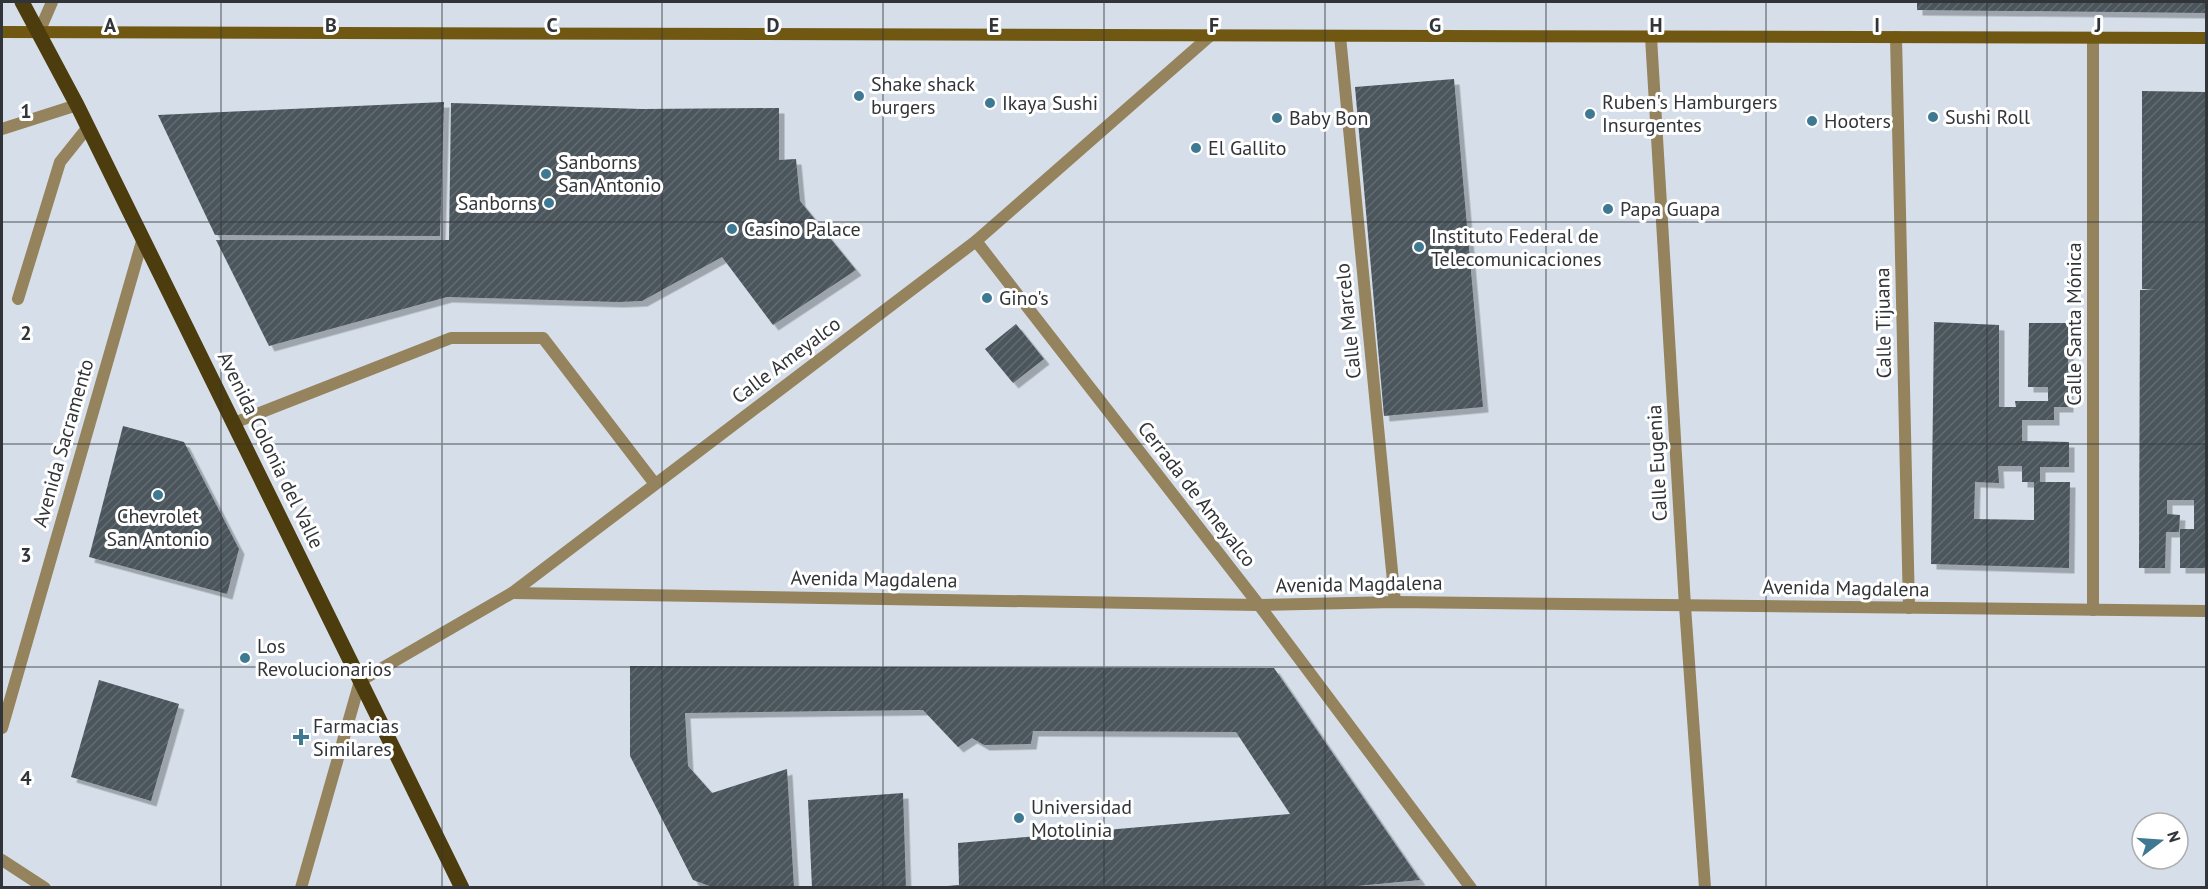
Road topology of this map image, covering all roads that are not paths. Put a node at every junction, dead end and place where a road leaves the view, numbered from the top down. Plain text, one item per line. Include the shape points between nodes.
1 (22, 2) edge
2 (52, 2) edge
3 (2, 32) edge
4 (39, 32) junction
5 (1211, 35) junction
6 (1340, 36) junction
7 (1651, 37) junction
8 (1896, 37) junction
9 (2093, 38) junction
10 (2206, 38) edge
11 (77, 105) junction
12 (88, 127) junction
13 (2, 129) edge
14 (143, 238) junction
15 (976, 241) junction
16 (18, 299) dead end
17 (234, 423) junction
18 (655, 484) junction
19 (512, 592) junction
20 (1395, 602) junction
21 (1259, 605) junction
22 (1685, 606) junction
23 (1909, 608) junction
24 (2093, 610) junction
25 (2206, 611) edge
26 (360, 681) junction
27 (2, 728) edge
28 (2, 860) edge
29 (45, 888) edge
30 (301, 888) edge
31 (462, 888) edge
32 (1472, 888) edge
33 (1705, 888) edge

1 - 4 main road, Avenida Colonia del Valle
2 - 4 street
3 - 4 main road
4 - 5 main road
4 - 11 main road, Avenida Colonia del Valle
5 - 6 main road
5 - 15 street, Calle Ameyalco
6 - 7 main road
6 - 20 street, Calle Marcelo
7 - 8 main road
7 - 22 street, Calle Eugenia
8 - 9 main road
8 - 23 street, Calle Tijuana
9 - 10 main road
9 - 24 street, Calle Santa Mónica
11 - 12 main road, Avenida Colonia del Valle
11 - 13 street
12 - 14 main road, Avenida Colonia del Valle
12 - 16 street via 60,162
14 - 17 main road, Avenida Colonia del Valle
14 - 27 street, Avenida Sacramento
15 - 18 street, Calle Ameyalco
15 - 21 street, Cerrada de Ameyalco
17 - 18 street via 451,338 543,338
17 - 26 main road, Avenida Colonia del Valle
18 - 19 street, Calle Ameyalco
19 - 21 street, Avenida Magdalena
19 - 26 street, Calle Ameyalco
20 - 21 street, Avenida Magdalena
20 - 22 street, Avenida Magdalena
21 - 32 street, Cerrada de Ameyalco
22 - 23 street, Avenida Magdalena
22 - 33 street, Calle Eugenia
23 - 24 street, Avenida Magdalena
24 - 25 street, Avenida Magdalena
26 - 30 street
26 - 31 main road, Avenida Colonia del Valle
28 - 29 street

